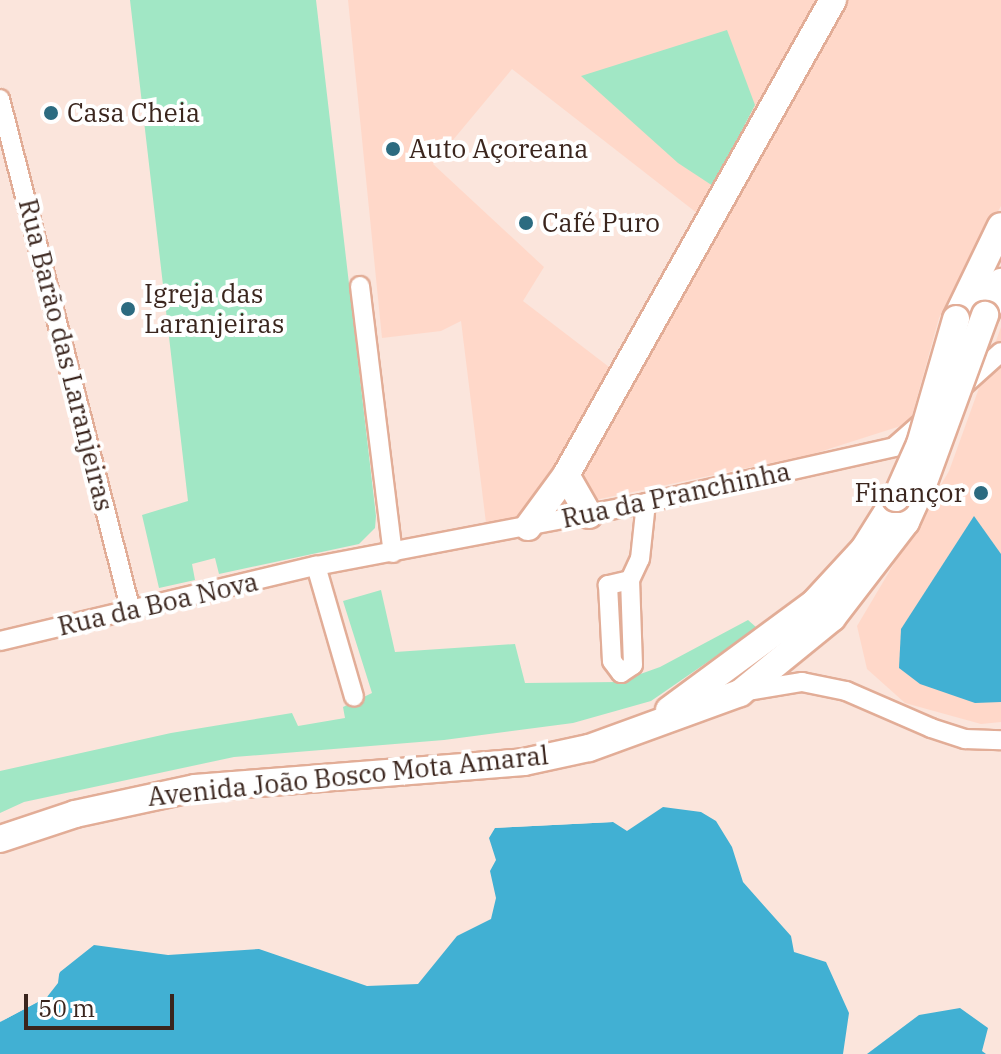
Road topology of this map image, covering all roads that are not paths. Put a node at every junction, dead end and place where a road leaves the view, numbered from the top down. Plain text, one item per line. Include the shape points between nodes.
1 (833, 0) edge
2 (0, 99) edge
3 (1001, 226) edge
4 (1001, 282) edge
5 (360, 286) dead end
6 (1001, 352) edge
7 (566, 475) junction
8 (646, 503) junction
9 (589, 515) junction
10 (528, 527) junction
11 (393, 553) junction
12 (316, 566) junction
13 (630, 580) dead end
14 (131, 611) junction
15 (0, 641) edge
16 (740, 693) junction
17 (354, 697) dead end
18 (650, 725) junction
19 (1001, 740) edge
20 (0, 839) edge

1 - 7 main road
2 - 14 street, Rua Barão das Laranjeiras
3 - 18 main road, Avenida João Bosco Mota Amaral, bridge via 956,319 920,444 896,498 864,549 814,603
4 - 16 main road, Avenida João Bosco Mota Amaral, bridge via 906,522 832,618
5 - 11 street
6 - 8 street, Rua da Pranchinha via 894,447
7 - 9 main road
7 - 10 main road
8 - 9 street, Rua da Pranchinha
8 - 13 street via 640,559
9 - 10 street, Rua da Pranchinha
10 - 11 street, Rua da Pranchinha
11 - 12 street, Rua da Pranchinha
12 - 14 street, Rua da Boa Nova
12 - 17 street
14 - 15 street, Rua da Boa Nova
16 - 18 main road, Avenida João Bosco Mota Amaral
16 - 19 street via 767,685 817,685 846,691 954,735
18 - 20 main road, Avenida João Bosco Mota Amaral via 589,748 524,762 195,788 75,814

